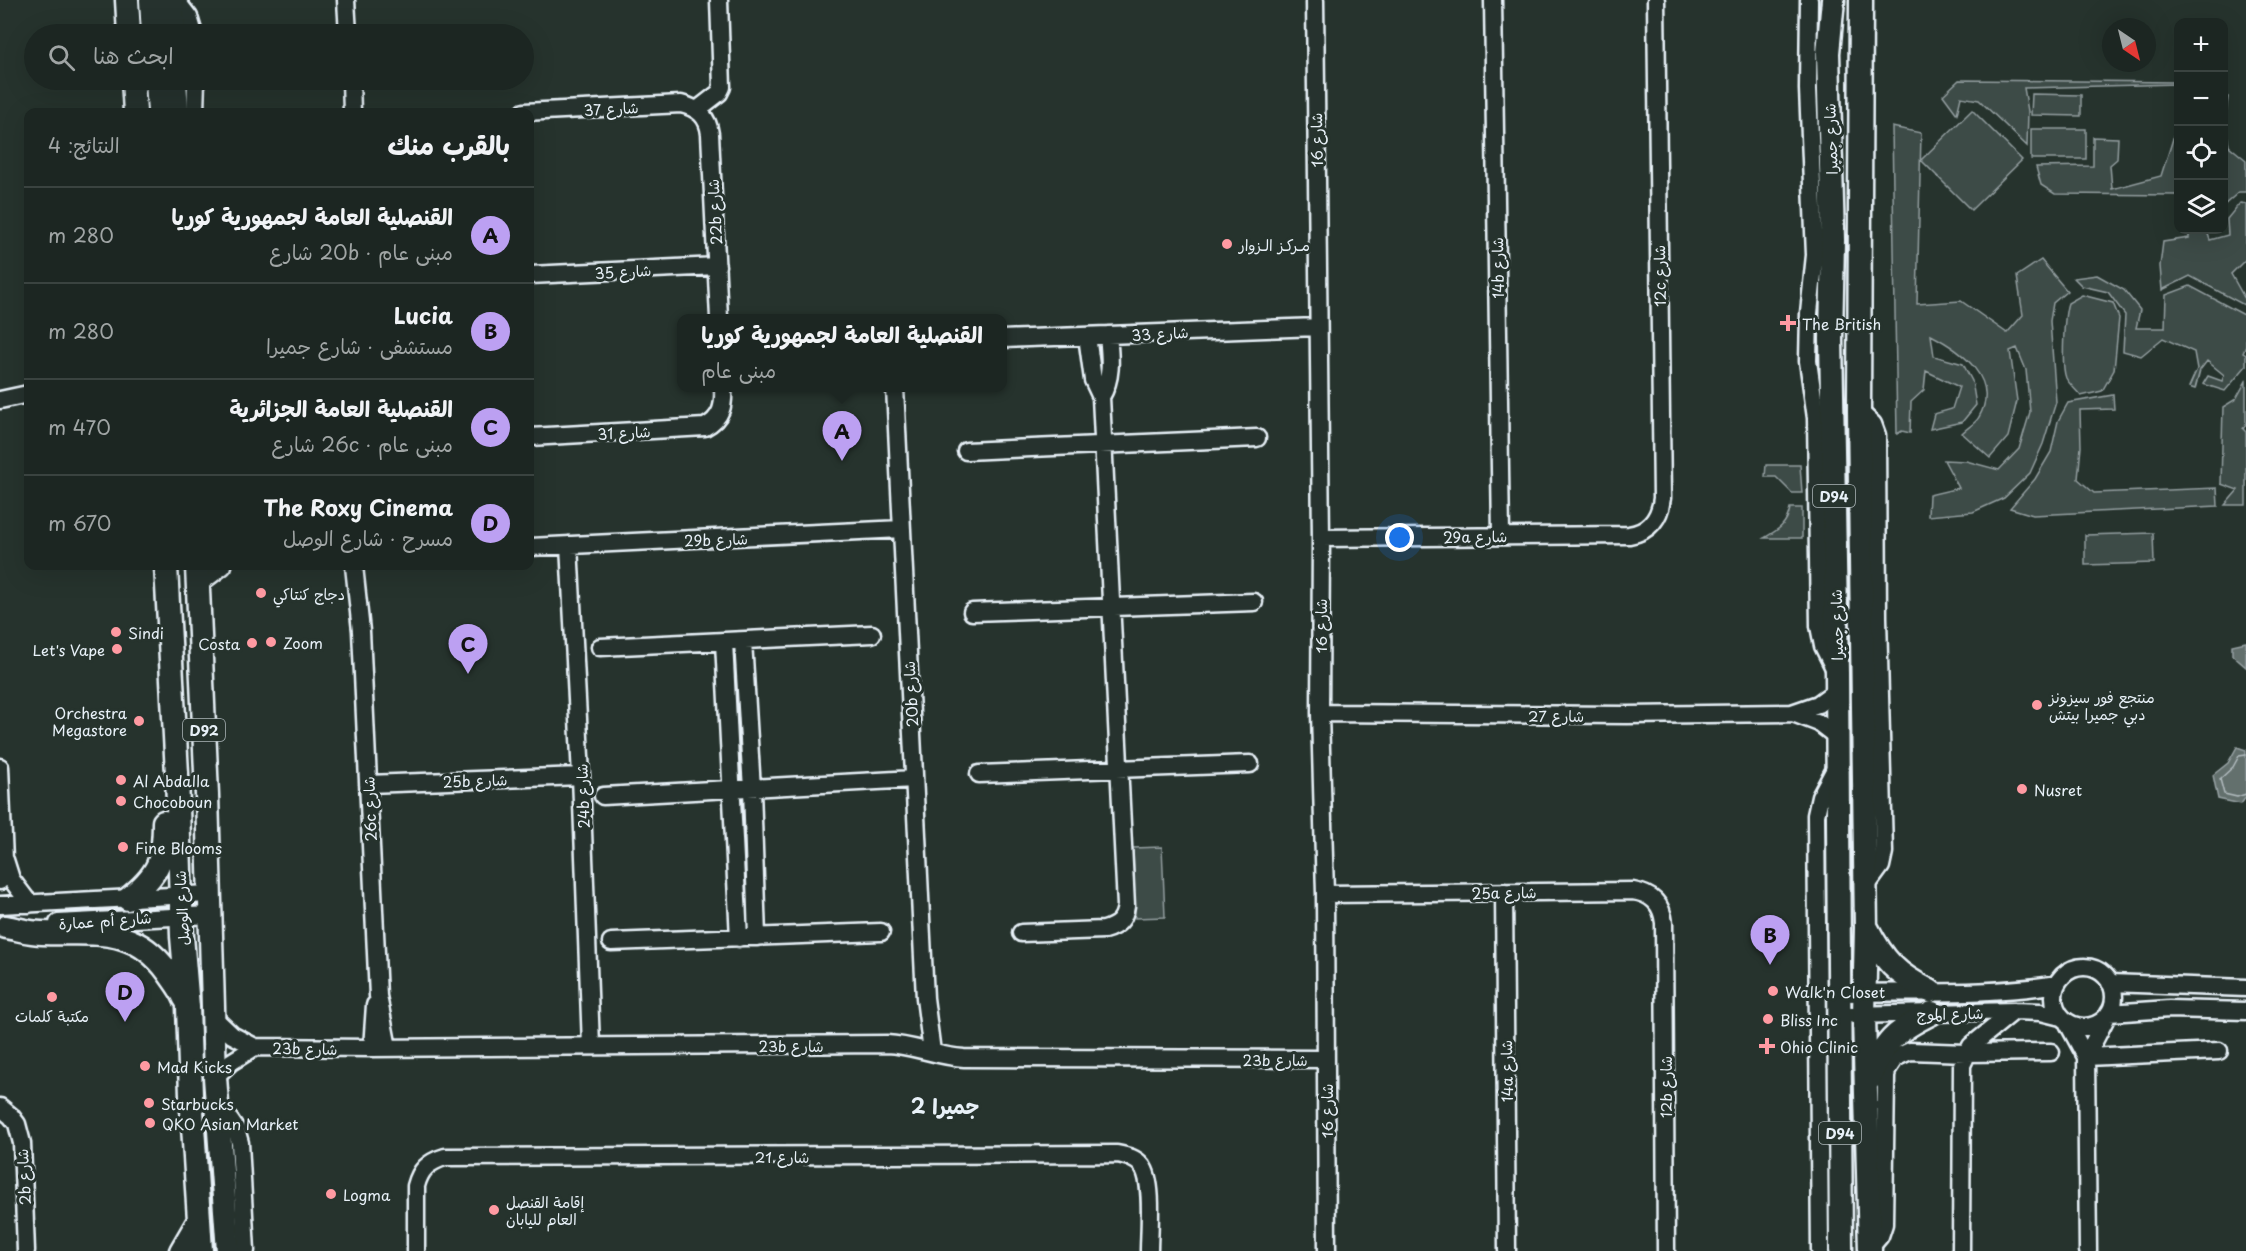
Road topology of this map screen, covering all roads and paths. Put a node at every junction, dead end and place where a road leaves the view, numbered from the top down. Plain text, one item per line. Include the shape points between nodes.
1 (127, 0) edge
2 (151, 0) edge
3 (174, 0) edge
4 (346, 0) edge
5 (719, 0) edge
6 (1315, 0) edge
7 (1493, 0) edge
8 (1656, 0) edge
9 (1809, 0) edge
10 (1820, 0) edge
11 (1833, 0) edge
12 (1862, 4) edge
13 (128, 24) edge
14 (152, 24) edge
15 (174, 24) edge
16 (191, 24) edge
17 (347, 24) edge
18 (1828, 53) junction
19 (134, 90) edge
20 (158, 90) edge
21 (176, 90) edge
22 (196, 90) edge
23 (351, 90) edge
24 (135, 108) edge
25 (159, 108) edge
26 (177, 108) edge
27 (195, 108) edge
28 (352, 108) edge
29 (697, 110) junction
30 (534, 111) edge
31 (717, 266) junction
32 (534, 275) edge
33 (719, 314) edge
34 (1318, 327) junction
35 (1108, 335) junction
36 (1087, 336) junction
37 (1007, 339) edge
38 (723, 392) edge
39 (895, 392) edge
40 (24, 395) edge
41 (1101, 397) junction
42 (0, 400) edge
43 (24, 404) edge
44 (534, 437) edge
45 (1257, 438) dead end
46 (1104, 445) junction
47 (966, 451) dead end
48 (902, 530) junction
49 (1501, 535) junction
50 (1629, 535) joint
51 (1321, 538) junction
52 (569, 545) junction
53 (534, 547) edge
54 (166, 570) edge
55 (354, 570) edge
56 (365, 570) edge
57 (198, 575) edge
58 (1254, 602) dead end
59 (1113, 607) junction
60 (972, 612) dead end
61 (360, 622) junction
62 (872, 634) dead end
63 (743, 641) junction
64 (724, 642) junction
65 (600, 647) dead end
66 (1837, 682) junction
67 (1320, 712) junction
68 (1792, 713) junction
69 (1837, 737) junction
70 (1250, 764) dead end
71 (0, 767) edge
72 (1836, 767) junction
73 (1118, 770) junction
74 (177, 774) junction
75 (979, 774) dead end
76 (581, 776) junction
77 (914, 779) junction
78 (368, 784) junction
79 (752, 789) junction
80 (733, 790) junction
81 (603, 796) dead end
82 (4, 860) junction
83 (0, 881) edge
84 (1504, 892) junction
85 (1325, 894) junction
86 (209, 896) junction
87 (128, 899) junction
88 (30, 904) junction
89 (181, 906) junction
90 (2, 920) edge
91 (1664, 923) joint
92 (1866, 928) junction
93 (881, 932) dead end
94 (1021, 933) dead end
95 (757, 937) junction
96 (739, 938) junction
97 (611, 942) dead end
98 (2110, 983) junction
99 (2057, 984) junction
100 (2246, 988) edge
101 (1930, 991) junction
102 (1864, 992) junction
103 (1838, 1004) junction
104 (188, 1007) junction
105 (2014, 1011) junction
106 (2246, 1011) edge
107 (1932, 1013) junction
108 (2108, 1014) junction
109 (1864, 1015) junction
110 (214, 1018) junction
111 (2064, 1019) junction
112 (591, 1046) junction
113 (255, 1047) junction
114 (380, 1048) junction
115 (924, 1050) junction
116 (2219, 1051) dead end
117 (2051, 1052) dead end
118 (1966, 1053) junction
119 (2086, 1057) junction
120 (1326, 1059) junction
121 (215, 1077) junction
122 (1865, 1090) junction
123 (218, 1103) junction
124 (2, 1108) edge
125 (200, 1218) junction
126 (1870, 1250) edge
127 (26, 1251) edge
128 (181, 1251) edge
129 (201, 1251) edge
130 (228, 1251) edge
131 (246, 1251) edge
132 (416, 1251) edge
133 (1149, 1251) edge
134 (1327, 1251) edge
135 (1507, 1251) edge
136 (1666, 1251) edge
137 (1820, 1251) edge
138 (1841, 1251) edge
139 (1961, 1251) edge
140 (2088, 1251) edge

1 - 13 main road
2 - 14 main road
3 - 15 main road
3 - 16 street
4 - 17 street
5 - 29 street via 722,87
6 - 34 street, شارع 16
7 - 49 street, 14b شارع
8 - 50 street, 12c شارع via 1662,498 1656,519 1642,532
9 - 66 street via 1808,89 1815,255 1808,361 1816,418 1819,626
10 - 18 main road
11 - 18 main road, شارع جميرا / D94
12 - 92 main road, شارع جميرا / D94 via 1859,411
18 - 66 main road, شارع جميرا / D94
19 - 24 main road
20 - 25 main road
21 - 26 main road
22 - 27 street
23 - 28 street
29 - 30 street, شارع 37 via 681,104
29 - 31 street, 22b شارع via 709,127
31 - 32 street, شارع 35
31 - 33 street, 22b شارع
34 - 35 street, شارع 33
34 - 51 street, شارع 16
35 - 36 street, شارع 33
35 - 41 street via 1110,368
36 - 37 street, شارع 33
36 - 41 street via 1093,380
38 - 44 street, شارع 31 via 723,406 716,420 699,428
39 - 48 street, 20b شارع
40 - 42 street
41 - 46 street
42 - 43 street
45 - 46 street
46 - 47 street
46 - 59 street
48 - 52 street, 29b شارع
48 - 77 street, 20b شارع
49 - 50 street, 29a شارع
49 - 51 street, 29a شارع
51 - 67 street, شارع 16
52 - 53 street, 29b شارع
52 - 76 street, 24b شارع
54 - 74 main road, شارع الوصل / D92
55 - 61 street, 26c شارع
56 - 61 street, 26c شارع
57 - 86 main road, شارع الوصل / D92
58 - 59 street
59 - 60 street
59 - 73 street
61 - 78 street, 26c شارع
62 - 63 street
63 - 64 street
63 - 79 street
64 - 65 street
64 - 80 street
66 - 68 street, شارع 27 via 1818,704
66 - 69 main road, شارع جميرا / D94
67 - 68 street, شارع 27
67 - 85 street, شارع 16
68 - 69 street, شارع 27 via 1819,723
69 - 72 main road, شارع جميرا / D94
70 - 73 street
71 - 82 street
72 - 103 main road, شارع جميرا / D94
72 - 137 street via 1816,814
73 - 75 street
73 - 94 street via 1125,915 1113,928 1104,930
74 - 86 main road via 192,802 197,882
74 - 87 main road via 164,811 160,864 150,880
74 - 89 main road, شارع الوصل / D92
76 - 78 street, 25b شارع
76 - 112 street, 24b شارع
77 - 79 street
77 - 115 street, 20b شارع
78 - 114 street, 26c شارع via 378,996 373,1022
79 - 80 street
79 - 95 street
80 - 81 street
80 - 96 street
82 - 83 street
82 - 88 street via 11,879
84 - 85 street, 25a شارع
84 - 91 street, 25a شارع via 1643,892 1659,904
84 - 135 street, 14a شارع
85 - 120 street, شارع 16
86 - 89 street, شارع أم عمارة
86 - 110 main road, شارع الوصل / D92
87 - 88 street, شارع أم عمارة
87 - 89 street, شارع أم عمارة
88 - 90 street, شارع أم عمارة
89 - 90 street, شارع أم عمارة
89 - 104 main road, شارع الوصل / D92
90 - 104 main road via 40,933 109,934 132,941 162,964
91 - 136 street, 12b شارع
92 - 101 main road via 1892,968
92 - 102 main road, شارع جميرا / D94
93 - 95 street
95 - 96 street
96 - 97 street
98 - 99 street via 2098,971 2081,968 2071,970
98 - 100 street
98 - 108 street via 2113,1003
99 - 101 street, شارع الموج
99 - 111 street via 2054,1001
101 - 102 street, شارع الموج
102 - 103 street, شارع الموج
102 - 109 main road, شارع جميرا / D94
103 - 109 street, شارع الموج
103 - 138 main road, شارع جميرا / D94
104 - 125 main road, شارع الوصل / D92
105 - 107 street, شارع الموج
105 - 111 street, شارع الموج via 2041,1012
105 - 118 street
106 - 108 street via 2169,1009
107 - 109 street, شارع الموج
107 - 122 main road via 1893,1036 1876,1060
108 - 111 street via 2084,1027
108 - 119 street
109 - 122 main road, شارع جميرا / D94
110 - 113 street, 23b شارع via 232,1035
110 - 121 main road, شارع الوصل / D92
111 - 119 street
112 - 114 street, 23b شارع
112 - 115 street, 23b شارع via 887,1044
113 - 114 street, 23b شارع
113 - 121 street, 23b شارع
115 - 120 street, 23b شارع via 964,1058
116 - 119 street
117 - 118 street
118 - 126 street via 1910,1051 1890,1063 1886,1077 1885,1218
118 - 139 street via 1962,1065
119 - 140 street
120 - 134 street, شارع 16
121 - 123 main road, شارع الوصل / D92
122 - 126 main road, شارع جميرا / D94
123 - 130 main road, شارع الوصل / D92
123 - 131 street, شارع الوصل via 239,1136
124 - 127 street, 2b شارع via 17,1124 22,1143
125 - 128 main road
125 - 129 main road, شارع الوصل / D92
132 - 133 street, شارع 21 via 416,1186 423,1168 445,1157 1118,1154 1141,1165 1148,1184

